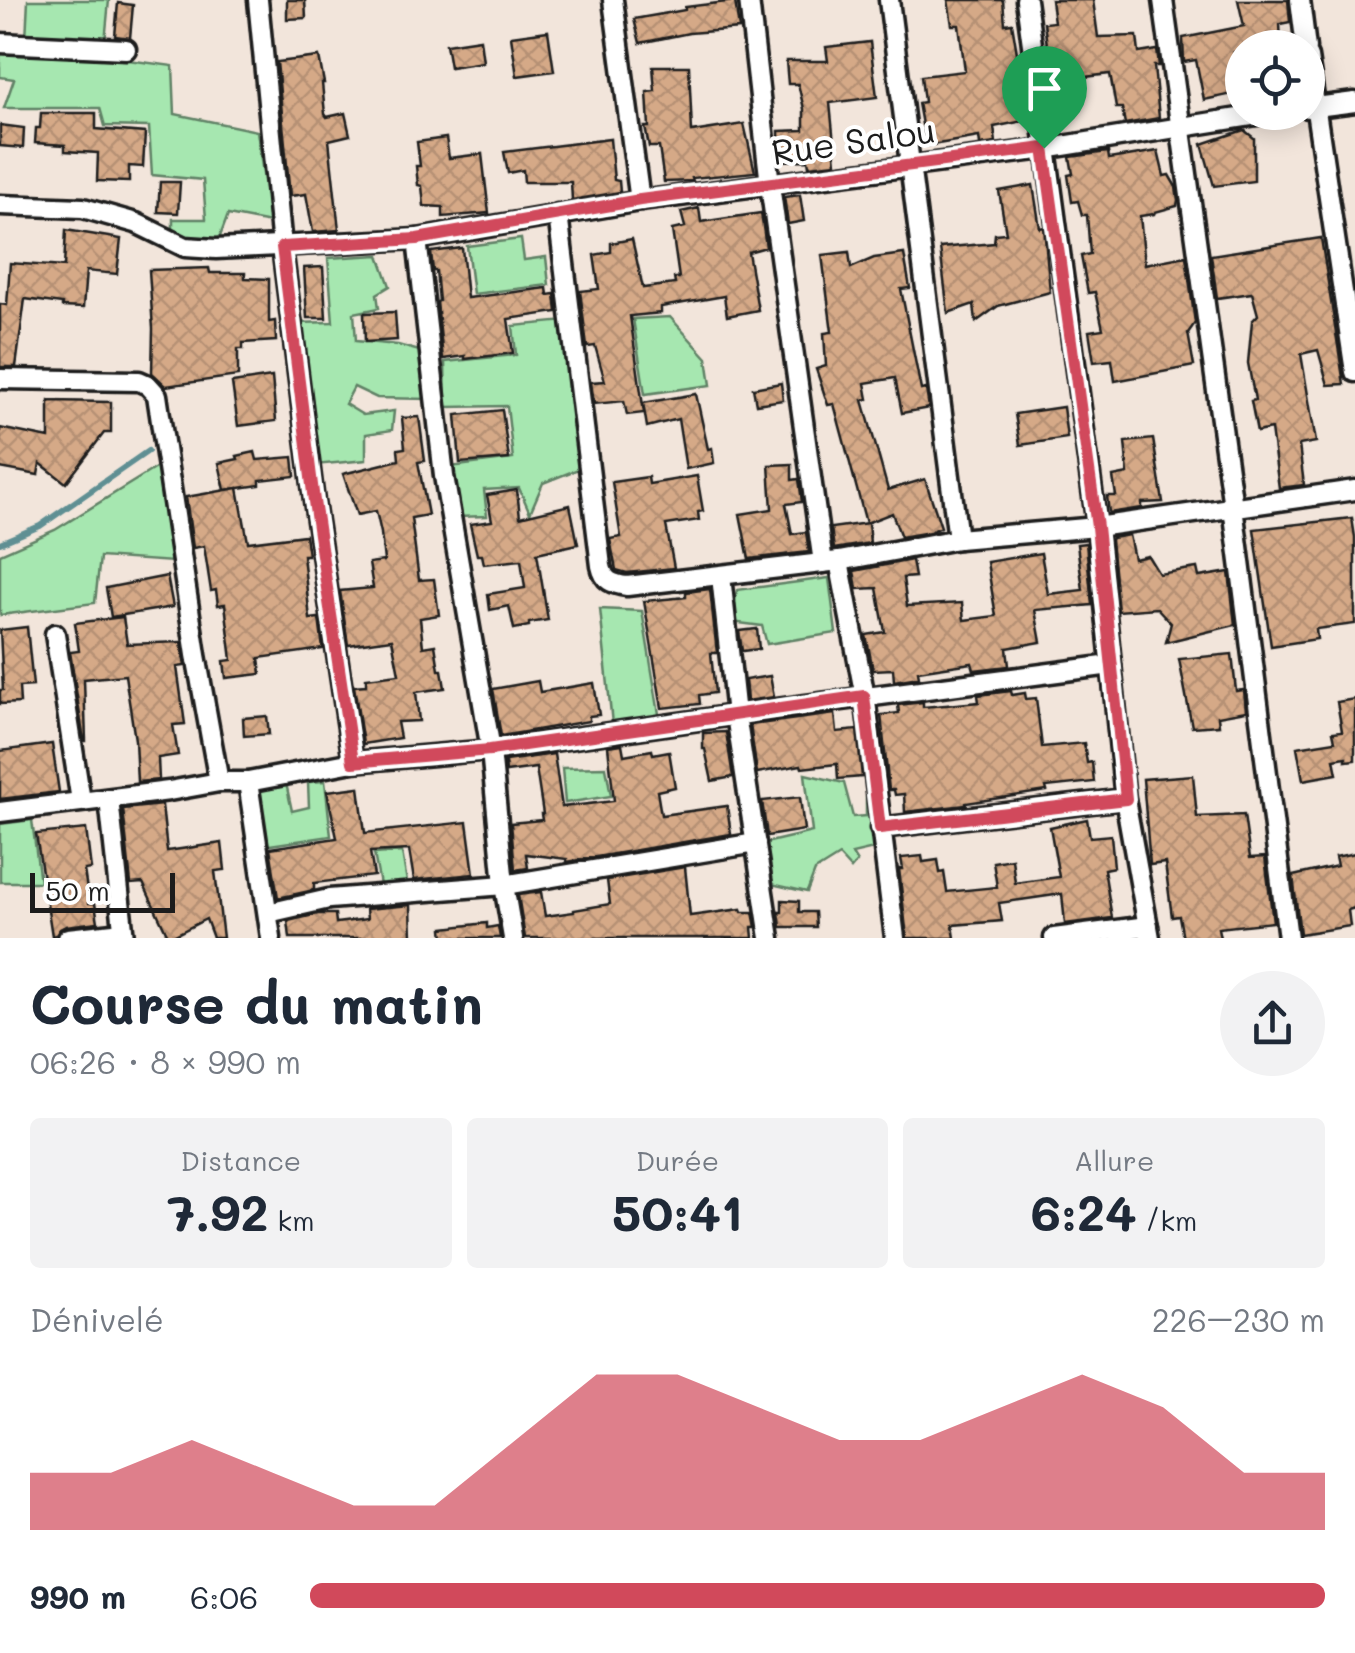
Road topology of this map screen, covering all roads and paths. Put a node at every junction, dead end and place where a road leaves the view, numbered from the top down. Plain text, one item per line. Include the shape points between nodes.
1 (258, 0) edge
2 (613, 0) edge
3 (750, 0) edge
4 (889, 0) edge
5 (1026, 0) edge
6 (1163, 0) edge
7 (1300, 0) edge
8 (1304, 30) edge
9 (0, 43) edge
10 (126, 49) dead end
11 (1355, 102) edge
12 (1325, 105) edge
13 (1225, 120) edge
14 (1180, 127) junction
15 (1314, 130) edge
16 (1044, 148) junction
17 (910, 165) junction
18 (770, 185) junction
19 (640, 200) junction
20 (0, 205) edge
21 (558, 214) junction
22 (417, 239) junction
23 (282, 247) junction
24 (1355, 372) edge
25 (0, 379) edge
26 (1355, 490) edge
27 (1234, 507) junction
28 (1097, 527) junction
29 (958, 539) junction
30 (831, 562) junction
31 (721, 576) junction
32 (55, 634) dead end
33 (1111, 665) junction
34 (864, 696) junction
35 (736, 715) junction
36 (490, 750) junction
37 (353, 762) junction
38 (219, 782) junction
39 (248, 782) junction
40 (108, 798) junction
41 (1126, 799) junction
42 (81, 801) junction
43 (0, 812) edge
44 (880, 828) junction
45 (756, 843) junction
46 (504, 885) junction
47 (268, 914) junction
48 (1149, 932) edge
49 (124, 935) edge
50 (68, 938) edge
51 (271, 938) edge
52 (513, 938) edge
53 (770, 938) edge
54 (895, 938) edge
55 (1054, 938) edge
56 (1288, 938) edge

1 - 23 street
2 - 19 street
3 - 18 street
4 - 17 street
5 - 16 street
6 - 14 street
7 - 8 street
9 - 10 street
11 - 12 street
13 - 14 street, Rue Salou
14 - 16 street, Rue Salou
14 - 27 street
15 - 24 street
16 - 17 street, Rue Salou
16 - 28 street
17 - 18 street, Rue Salou
17 - 29 street
18 - 19 street, Rue Salou
18 - 30 street
19 - 21 street, Rue Salou
20 - 23 street, Rue Salou via 94,210 185,247
21 - 22 street, Rue Salou
21 - 31 street via 603,574 627,586
22 - 23 street, Rue Salou
22 - 36 street via 444,476
23 - 37 street
25 - 38 street via 139,381 157,395
26 - 27 street
27 - 28 street
27 - 56 street
28 - 29 street
28 - 33 street
29 - 30 street
30 - 31 street
30 - 34 street
31 - 35 street
32 - 42 street
33 - 34 street
33 - 41 street
34 - 35 street
34 - 44 street
35 - 36 street
35 - 45 street
36 - 37 street
36 - 46 street
37 - 39 street
38 - 39 street
38 - 40 street
39 - 47 street
40 - 42 street
40 - 49 street
41 - 44 street
41 - 48 street
42 - 43 street
44 - 54 street
45 - 46 street
45 - 53 street
46 - 47 street via 329,899
46 - 52 street
47 - 51 street
48 - 55 street
49 - 50 street

